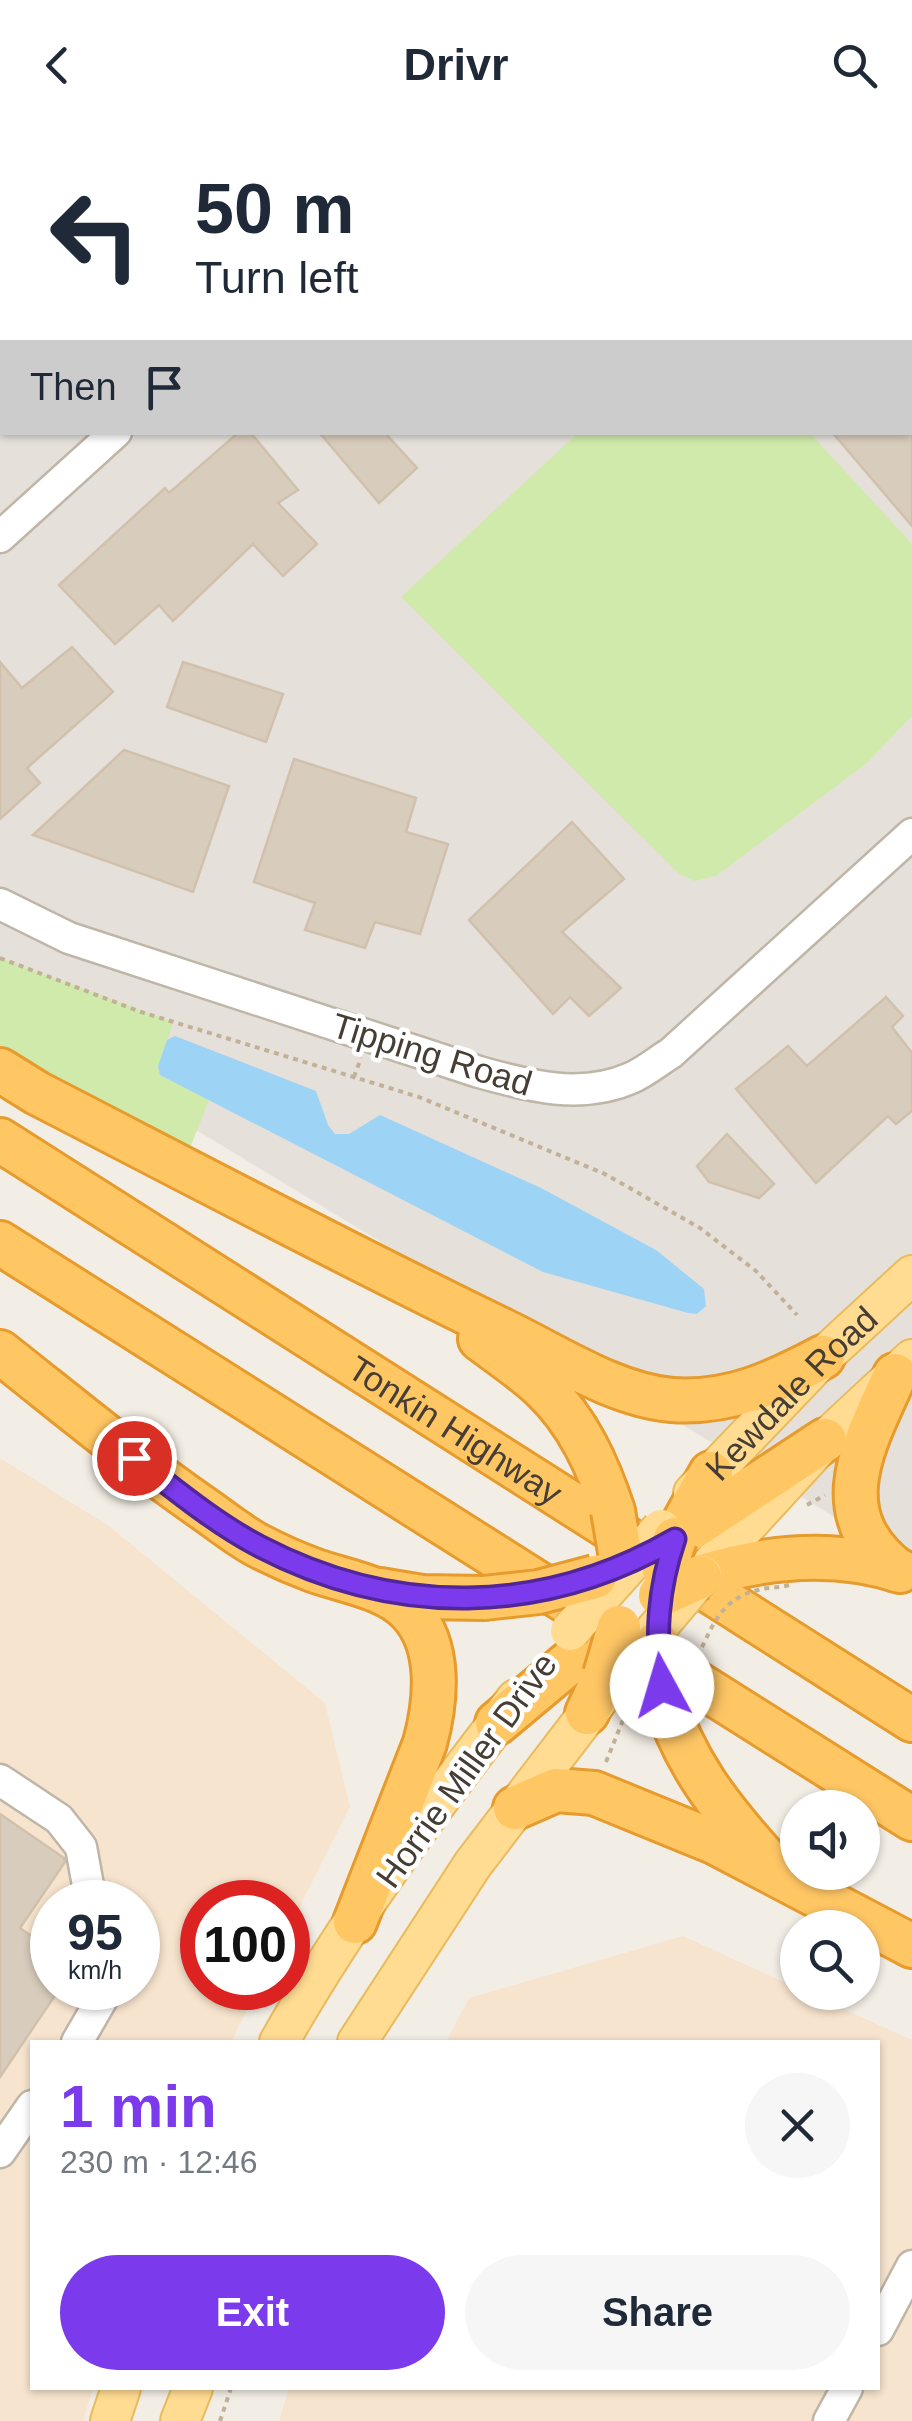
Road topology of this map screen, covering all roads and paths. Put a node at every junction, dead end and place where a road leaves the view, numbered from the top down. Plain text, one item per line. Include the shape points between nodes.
1 (113, 435) edge
2 (0, 537) edge
3 (912, 834) edge
4 (0, 904) edge
5 (0, 958) edge
6 (0, 1070) edge
7 (0, 1140) edge
8 (0, 1243) edge
9 (912, 1275) edge
10 (412, 1287) junction
11 (796, 1315) dead end
12 (0, 1352) edge
13 (823, 1357) junction
14 (904, 1367) edge
15 (826, 1440) joint
16 (711, 1473) joint
17 (835, 1493) dead end
18 (798, 1515) dead end
19 (705, 1549) junction
20 (624, 1567) junction
21 (904, 1572) edge
22 (789, 1585) dead end
23 (364, 1587) junction
24 (646, 1615) junction
25 (688, 1671) dead end
26 (594, 1681) junction
27 (912, 1697) edge
28 (912, 1720) edge
29 (497, 1723) joint
30 (605, 1766) dead end
31 (0, 1780) edge
32 (515, 1808) junction
33 (912, 1819) edge
34 (779, 1874) junction
35 (87, 1880) edge
36 (355, 1922) junction
37 (912, 1946) edge
38 (96, 2010) edge
39 (79, 2040) edge
40 (280, 2040) edge
41 (357, 2040) edge
42 (30, 2109) edge
43 (0, 2152) edge
44 (912, 2266) edge
45 (880, 2326) edge
46 (120, 2390) edge
47 (192, 2390) edge
48 (229, 2390) edge
49 (846, 2390) edge
50 (110, 2421) edge
51 (180, 2421) edge
52 (220, 2421) edge
53 (829, 2421) edge

1 - 2 street
3 - 4 street, Tipping Road via 671,1053 631,1078 584,1091 530,1087 479,1072 69,938
5 - 11 path via 141,1012 419,1097 605,1174 700,1228 756,1271
6 - 10 highway
7 - 19 highway, Tonkin Highway
8 - 33 highway
9 - 13 main road, Kewdale Road
10 - 13 highway via 630,1391 669,1400 739,1395
10 - 20 highway, bridge via 544,1389 567,1416 596,1464
12 - 23 highway via 256,1544
13 - 16 main road, Kewdale Road
14 - 15 main road, Kewdale Road
14 - 21 highway via 859,1456 854,1490 869,1542
15 - 19 highway
16 - 19 highway
17 - 18 path
19 - 20 highway, bridge
19 - 21 highway via 842,1559
19 - 24 highway, bridge via 664,1570
19 - 27 highway
19 - 28 highway, Tonkin Highway
20 - 23 highway, bridge via 568,1586 484,1598
20 - 24 highway
20 - 26 main road, Horrie Miller Drive, bridge
22 - 25 path, bridge via 733,1601 713,1622
23 - 36 highway via 413,1614 435,1688 426,1743
24 - 26 highway
24 - 34 highway, bridge via 683,1750 713,1798
26 - 29 highway
26 - 30 path
26 - 32 main road, Horrie Miller Drive
29 - 36 main road, Horrie Miller Drive
31 - 35 street via 59,1819 81,1847
32 - 34 highway via 556,1790 594,1792
32 - 41 main road, Horrie Miller Drive
34 - 37 highway
36 - 40 main road, Horrie Miller Drive
38 - 39 street
42 - 43 street
44 - 45 street
46 - 50 main road
47 - 51 main road
48 - 52 path
49 - 53 street

